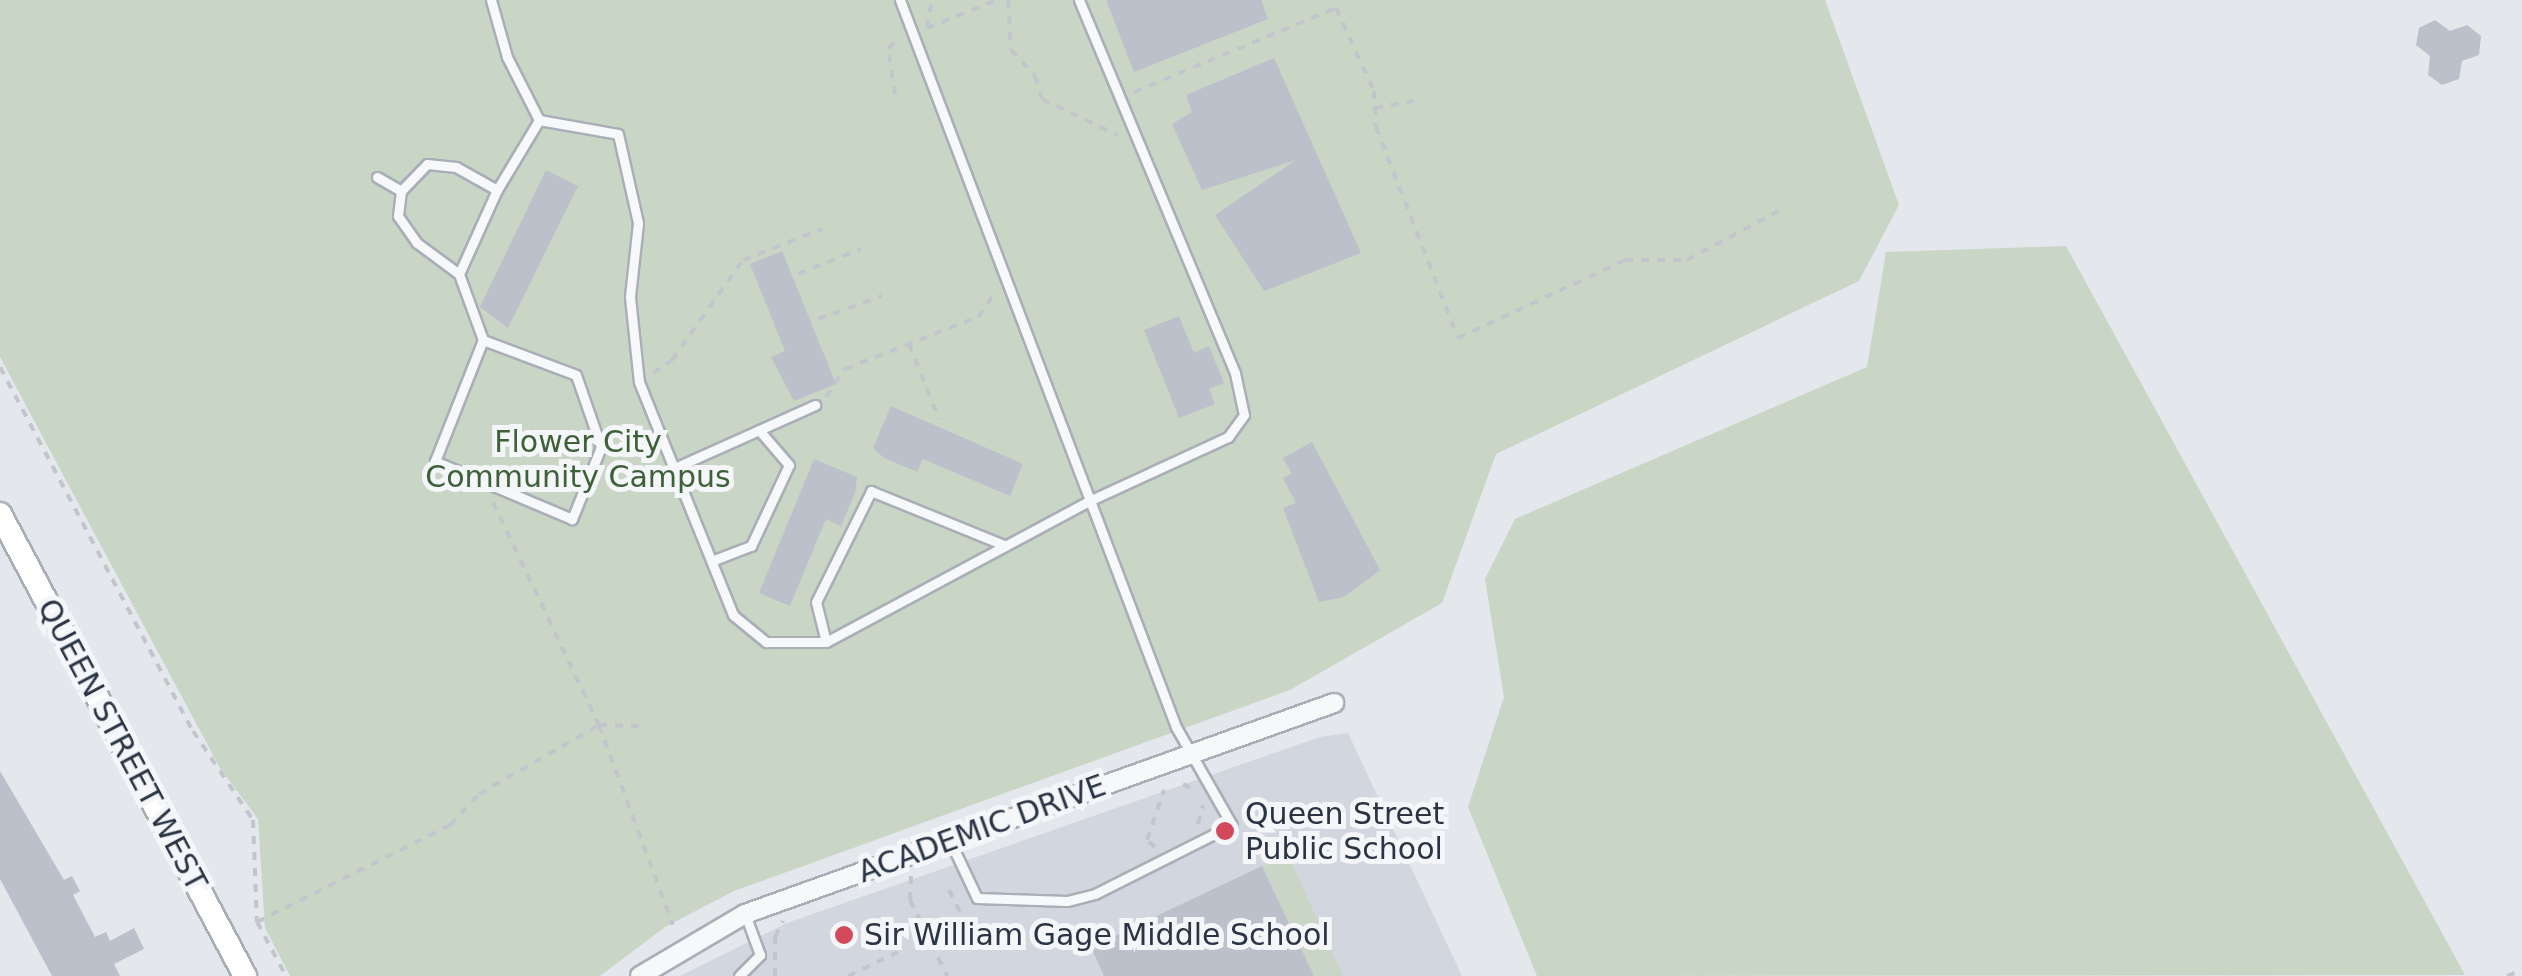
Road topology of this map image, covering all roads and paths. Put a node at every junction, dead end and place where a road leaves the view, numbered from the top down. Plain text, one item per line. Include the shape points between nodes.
1 (491, 0) edge
2 (900, 0) edge
3 (932, 0) edge
4 (997, 0) edge
5 (1008, 0) edge
6 (1078, 0) edge
7 (927, 28) junction
8 (914, 33) junction
9 (1134, 92) dead end
10 (896, 94) dead end
11 (1422, 99) dead end
12 (1375, 108) junction
13 (540, 120) junction
14 (1117, 135) dead end
15 (377, 178) dead end
16 (401, 190) junction
17 (497, 190) junction
18 (1782, 209) dead end
19 (822, 229) dead end
20 (862, 249) dead end
21 (458, 274) junction
22 (798, 274) dead end
23 (1008, 282) junction
24 (882, 296) dead end
25 (818, 319) dead end
26 (483, 340) junction
27 (909, 344) junction
28 (0, 367) edge
29 (639, 382) junction
30 (815, 405) joint
31 (938, 419) dead end
32 (760, 430) junction
33 (672, 469) junction
34 (486, 488) junction
35 (1091, 500) junction
36 (0, 514) edge
37 (1004, 545) junction
38 (714, 560) junction
39 (826, 642) junction
40 (1334, 703) dead end
41 (598, 725) junction
42 (643, 726) dead end
43 (1192, 754) junction
44 (1183, 784) dead end
45 (1164, 790) dead end
46 (1192, 830) dead end
47 (950, 841) junction
48 (1160, 845) dead end
49 (911, 876) dead end
50 (949, 890) dead end
51 (745, 914) junction
52 (783, 921) dead end
53 (965, 921) junction
54 (257, 922) junction
55 (673, 925) dead end
56 (929, 938) junction
57 (976, 944) dead end
58 (898, 952) dead end
59 (2522, 970) edge
60 (245, 976) edge
61 (286, 976) edge
62 (640, 976) edge
63 (739, 976) edge
64 (775, 976) edge
65 (848, 976) edge
66 (947, 976) edge
67 (2507, 976) edge

1 - 13 lane via 507,57
2 - 8 lane
3 - 7 path
4 - 7 path
5 - 14 path via 1011,50 1035,76 1042,99
6 - 35 lane via 1235,373 1244,416 1228,437
7 - 8 path
8 - 10 path via 888,48
8 - 23 lane
9 - 12 path via 1336,8 1374,90
11 - 12 path
12 - 18 path via 1376,127 1458,338 1625,260 1687,260
13 - 17 lane
13 - 29 lane via 618,134 638,223 630,297
15 - 16 lane
16 - 17 lane via 427,164 456,167
16 - 21 lane via 398,216 417,243
17 - 21 lane
19 - 29 path via 743,260 672,360
20 - 22 path
21 - 26 lane
23 - 27 path via 986,298 978,317
23 - 35 lane
24 - 25 path
26 - 34 lane via 434,461
26 - 34 lane via 576,375 601,447 572,519
27 - 30 path via 845,369 833,393
27 - 31 path
28 - 54 path via 193,731 252,820
29 - 33 lane
30 - 32 lane
32 - 33 lane
32 - 38 lane via 789,465 751,546
33 - 38 lane
34 - 41 path
35 - 37 lane
35 - 43 lane
36 - 60 main road, QUEEN STREET WEST
37 - 39 lane
37 - 39 lane via 871,491 816,602
38 - 39 lane via 732,614 766,642
40 - 43 street, ACADEMIC DRIVE
41 - 42 path
41 - 54 path via 478,794 450,825
41 - 55 path
43 - 47 street, ACADEMIC DRIVE
43 - 47 lane via 1232,824 1095,894 1024,903 977,898
44 - 46 path via 1203,807
45 - 48 path via 1146,840
47 - 51 street, ACADEMIC DRIVE
49 - 56 path via 910,900
50 - 53 path
51 - 62 street, ACADEMIC DRIVE
51 - 63 lane via 760,955
52 - 64 path via 775,937
53 - 56 path
53 - 57 path
54 - 61 path
56 - 66 path
58 - 65 path
59 - 67 path

